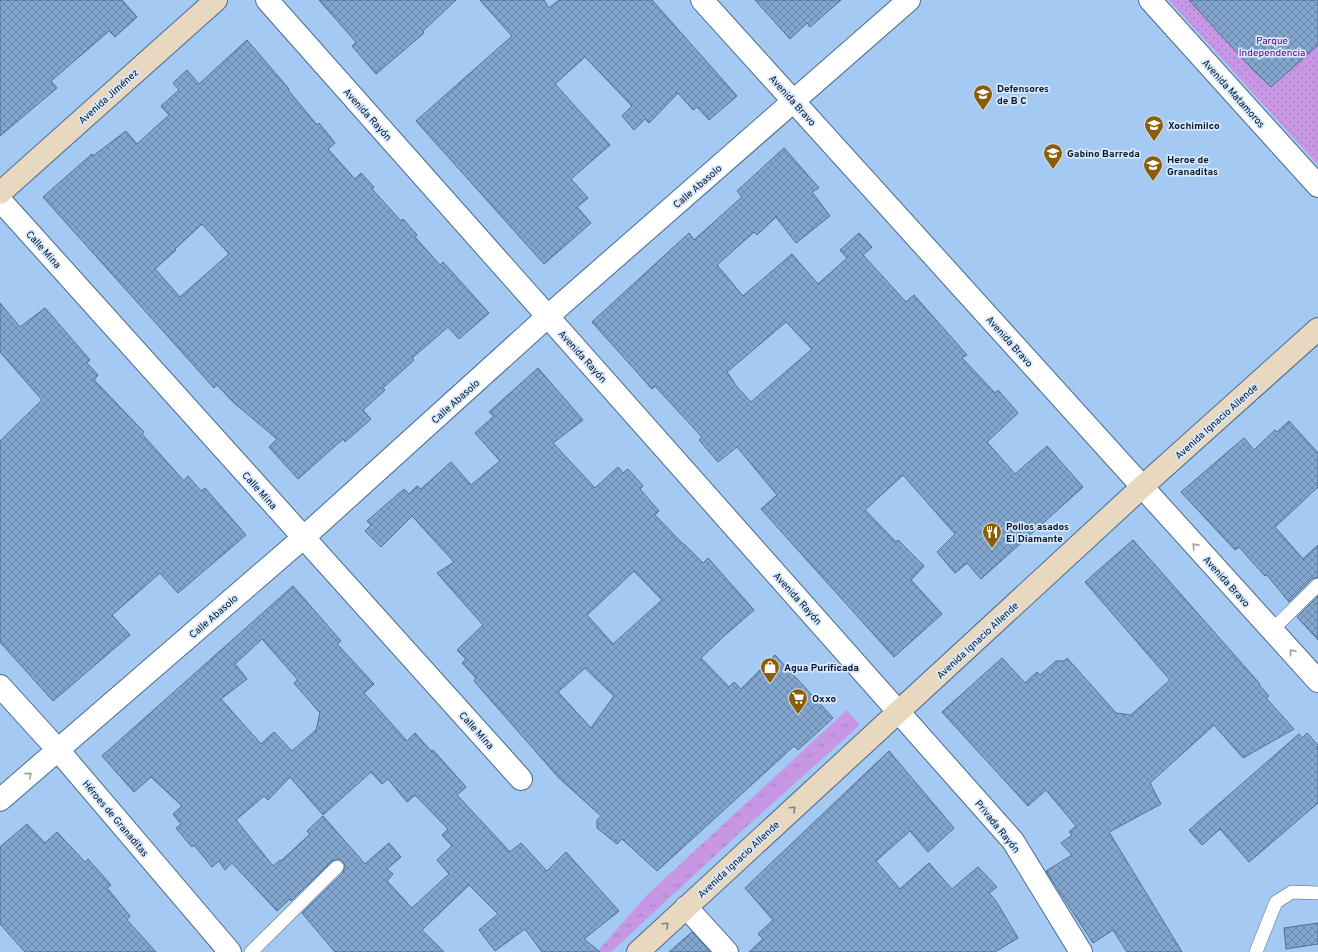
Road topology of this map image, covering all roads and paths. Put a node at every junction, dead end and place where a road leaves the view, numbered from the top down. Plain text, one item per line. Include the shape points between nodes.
1 (216, 0) edge
2 (267, 0) edge
3 (702, 0) edge
4 (909, 0) edge
5 (1150, 0) edge
6 (794, 101) junction
7 (1318, 186) edge
8 (0, 193) edge
9 (0, 200) edge
10 (548, 317) junction
11 (1318, 330) edge
12 (1142, 487) junction
13 (303, 538) junction
14 (1318, 585) edge
15 (1272, 630) junction
16 (1318, 681) edge
17 (0, 686) edge
18 (899, 712) junction
19 (58, 750) junction
20 (521, 779) dead end
21 (0, 800) edge
22 (337, 867) dead end
23 (1318, 893) edge
24 (686, 907) junction
25 (230, 952) edge
26 (250, 952) edge
27 (638, 952) edge
28 (727, 952) edge
29 (1081, 952) edge
30 (1256, 952) edge

1 - 8 main road, Avenida Jiménez
2 - 10 street, Avenida Rayón
3 - 6 street, Avenida Bravo
4 - 6 street, Calle Abasolo
5 - 7 street, Avenida Matamoros
6 - 10 street, Calle Abasolo
6 - 12 street, Avenida Bravo
9 - 13 street, Calle Mina
10 - 13 street, Calle Abasolo
10 - 18 street, Avenida Rayón
11 - 12 main road, Avenida Ignacio Allende
15 -> 12 street, Avenida Bravo
12 - 18 main road, Avenida Ignacio Allende
13 - 19 street, Calle Abasolo
13 - 20 street, Calle Mina
14 - 15 lane
16 -> 15 street, Avenida Bravo
17 - 19 street, Héroes de Granaditas
24 -> 18 main road, Avenida Ignacio Allende
18 - 29 street, Privada Rayón via 1013,841
21 -> 19 street, Calle Abasolo
19 - 25 street, Héroes de Granaditas
22 - 26 lane
23 - 30 lane via 1292,892 1276,902
27 -> 24 main road, Avenida Ignacio Allende
24 - 28 street

